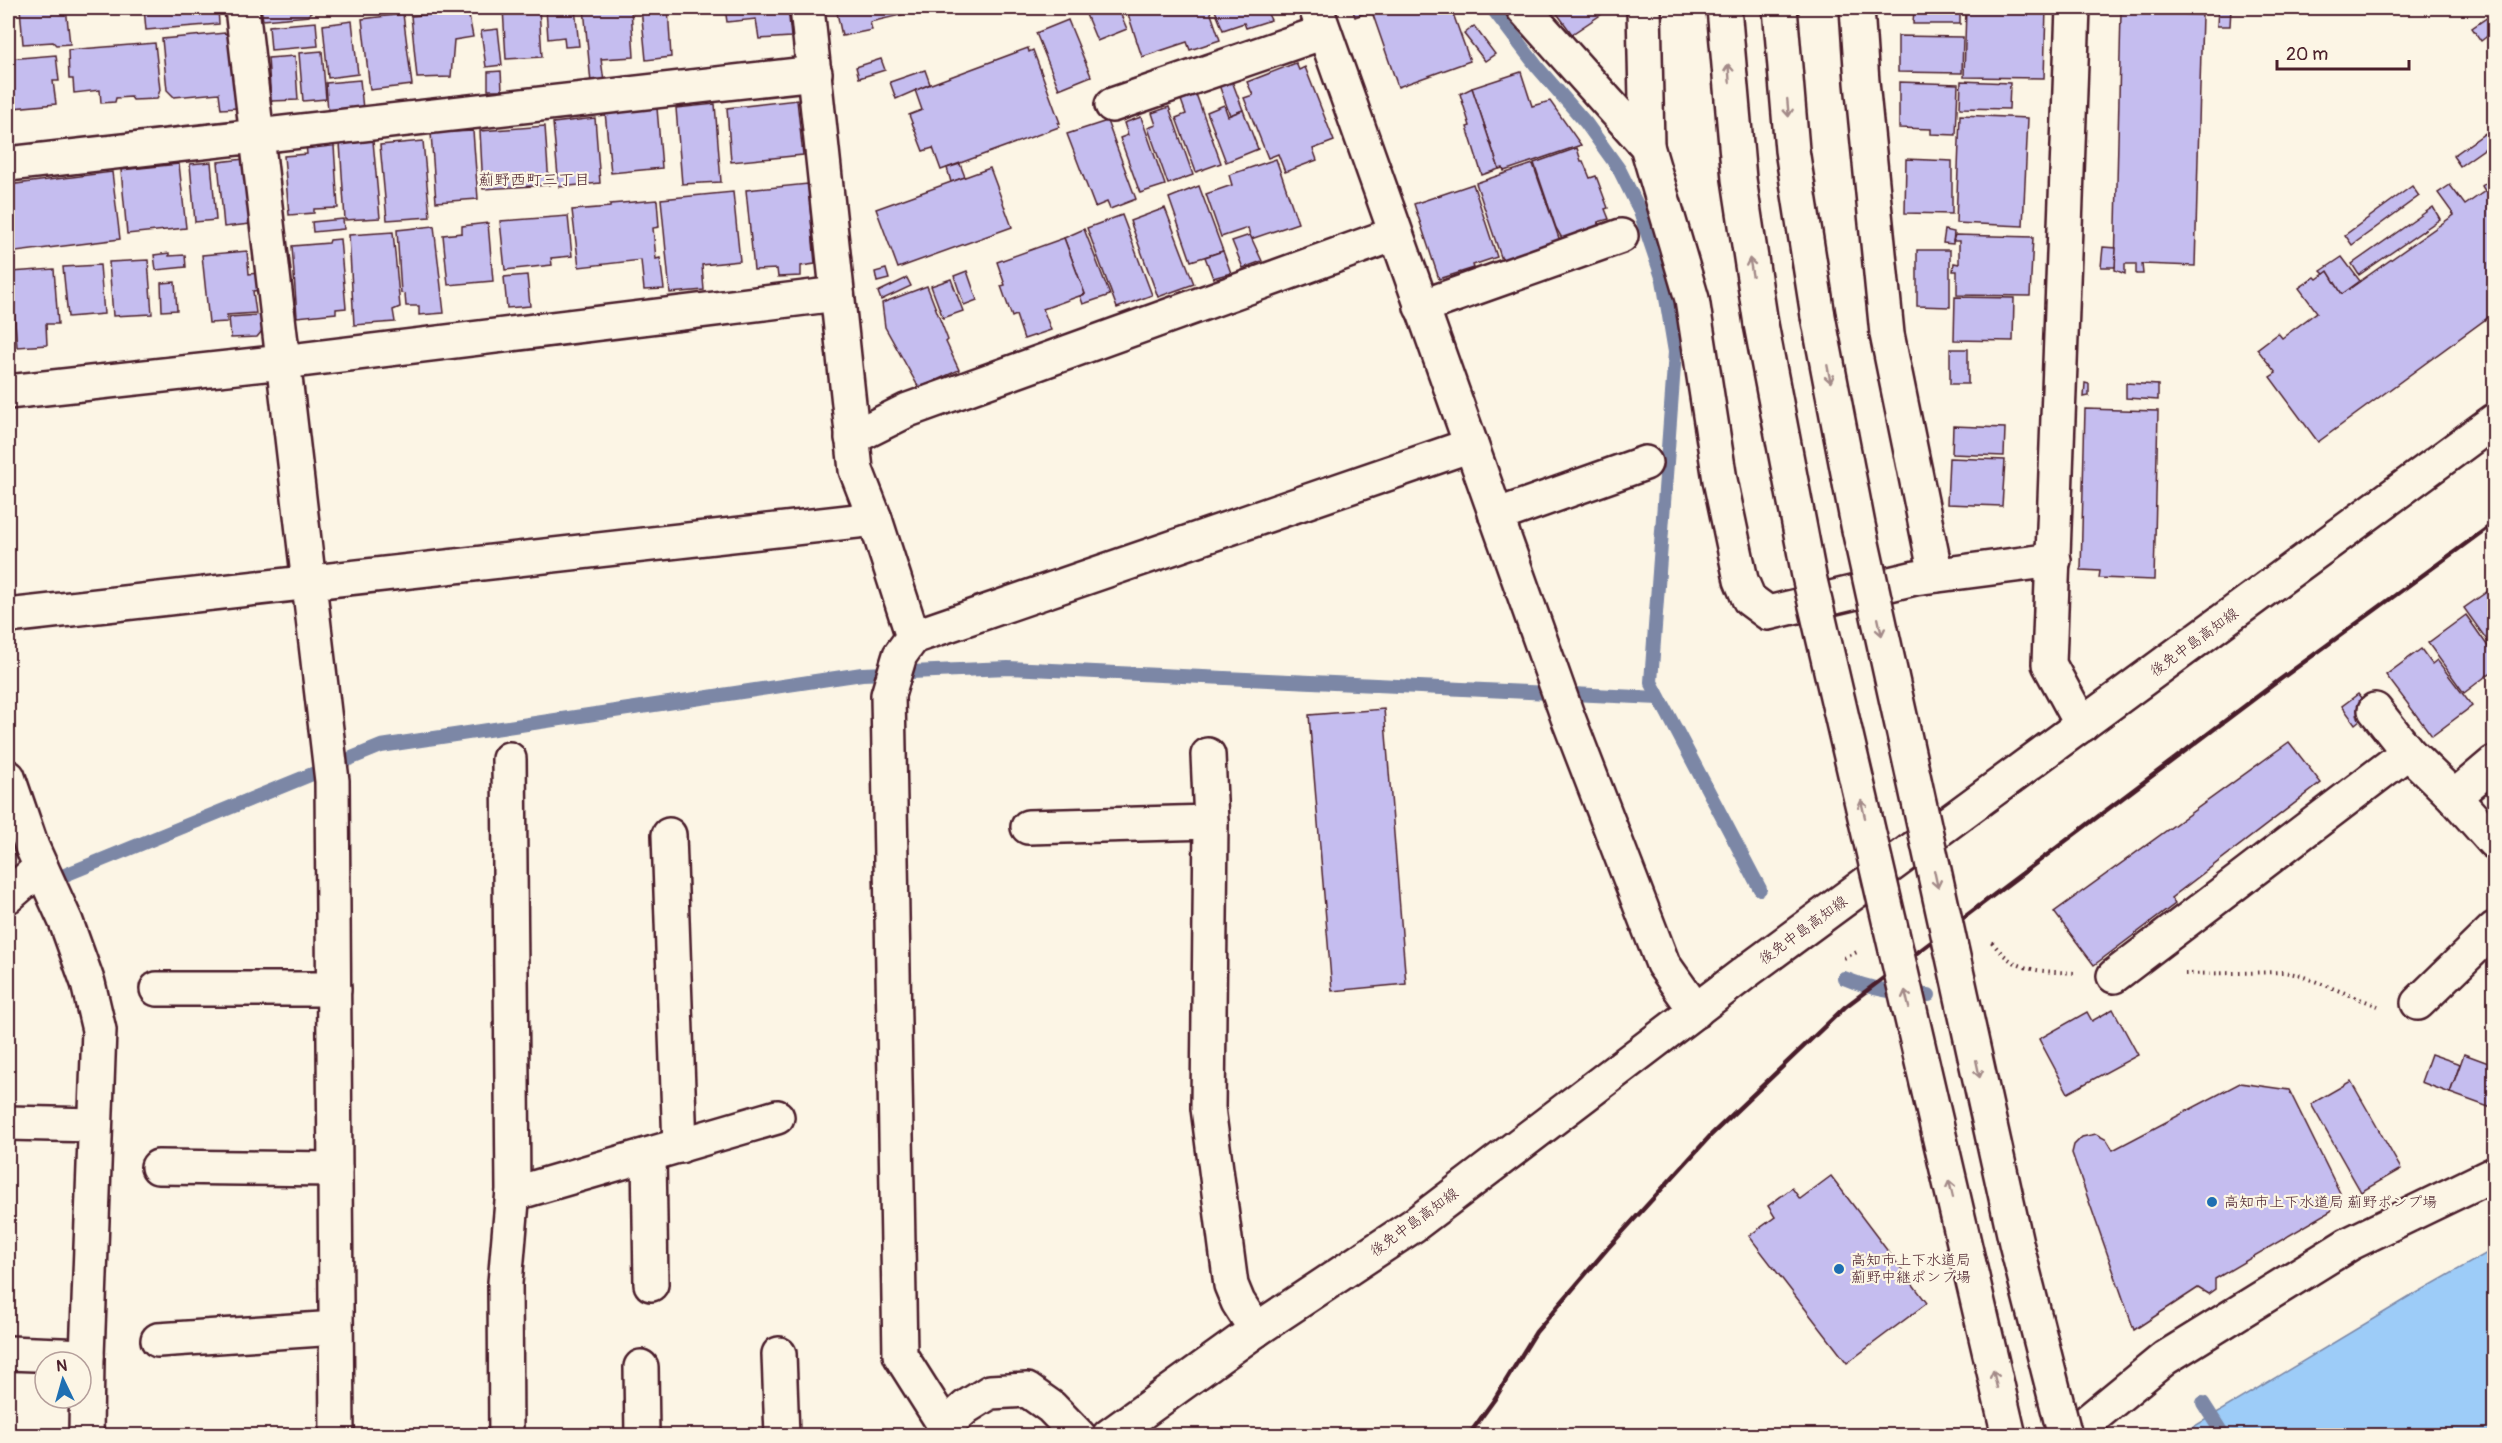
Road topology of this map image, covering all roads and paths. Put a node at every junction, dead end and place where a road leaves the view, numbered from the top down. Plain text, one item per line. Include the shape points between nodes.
1 (242, 8) edge
2 (807, 8) edge
3 (1523, 8) edge
4 (1644, 8) edge
5 (1724, 8) edge
6 (1780, 8) edge
7 (1857, 8) edge
8 (2073, 8) edge
9 (1320, 20) edge
10 (815, 73) junction
11 (1112, 105) dead end
12 (256, 136) junction
13 (1647, 146) junction
14 (8, 164) edge
15 (1395, 234) junction
16 (1621, 236) dead end
17 (837, 294) junction
18 (1421, 307) junction
19 (283, 362) junction
20 (8, 392) edge
21 (2494, 421) edge
22 (852, 438) junction
23 (1471, 445) junction
24 (1645, 463) dead end
25 (1496, 516) junction
26 (875, 519) junction
27 (2054, 560) junction
28 (1936, 575) junction
29 (309, 581) junction
30 (8, 616) edge
31 (907, 646) junction
32 (2375, 710) dead end
33 (2082, 725) junction
34 (2408, 752) junction
35 (1208, 755) dead end
36 (509, 759) dead end
37 (2494, 762) edge
38 (8, 777) edge
39 (2454, 797) junction
40 (1211, 822) junction
41 (1028, 826) dead end
42 (669, 835) dead end
43 (2494, 842) edge
44 (41, 867) junction
45 (8, 896) edge
46 (2494, 929) edge
47 (1995, 946) dead end
48 (2181, 974) dead end
49 (2114, 975) joint
50 (157, 989) dead end
51 (334, 989) junction
52 (2418, 1003) joint
53 (1696, 1011) junction
54 (777, 1118) dead end
55 (8, 1123) edge
56 (95, 1125) junction
57 (680, 1146) junction
58 (648, 1155) junction
59 (158, 1167) dead end
60 (335, 1168) junction
61 (2494, 1174) edge
62 (513, 1194) junction
63 (651, 1284) dead end
64 (336, 1328) junction
65 (1256, 1330) junction
66 (158, 1340) dead end
67 (87, 1350) edge
68 (8, 1353) edge
69 (33, 1354) edge
70 (779, 1354) dead end
71 (641, 1367) dead end
72 (86, 1410) edge
73 (942, 1431) edge
74 (86, 1436) edge
75 (338, 1436) edge
76 (506, 1436) edge
77 (642, 1436) edge
78 (782, 1436) edge
79 (1079, 1436) edge
80 (1109, 1436) edge
81 (2009, 1436) edge
82 (2065, 1436) edge
83 (2070, 1436) edge

1 - 12 street
2 - 10 street
3 - 13 street
4 - 13 street
81 -> 5 street, bridge via 1809,576 1761,324 1739,178
6 -> 82 street, bridge via 1792,150 1818,316 1858,525 2011,1220
7 - 28 street via 1887,334
8 - 27 street
9 - 11 street
9 - 15 street
10 - 12 street
10 - 17 street
12 - 14 street
12 - 19 street
13 - 28 street via 1692,300 1720,480 1741,580 1749,599 1768,613
15 - 18 street
15 - 22 street via 908,410
16 - 18 street
17 - 19 street
17 - 22 street
18 - 23 street
19 - 20 street
19 - 29 street
21 - 33 street, 後免中島高知線
22 - 26 street via 856,470
23 - 25 street
23 - 31 street
24 - 25 street
25 - 53 street via 1567,715 1663,963
26 - 29 street
26 - 31 street
27 - 28 street
27 - 33 street via 2049,664
29 - 30 street
29 - 51 street via 332,781
31 - 73 street via 888,695 900,1355
32 - 34 street
33 - 53 street, 後免中島高知線
34 - 39 street
34 - 49 street
35 - 40 street
36 - 62 street
37 - 39 street
38 - 44 street
39 - 43 street
40 - 41 street
40 - 65 street via 1208,1108 1231,1285
42 - 57 street
44 - 45 street
44 - 56 street via 85,973 99,1030
46 - 52 street
47 - 49 path via 2010,963 2032,969
48 - 52 path via 2284,972 2406,1015
50 - 51 street
51 - 60 street
53 - 65 street, 後免中島高知線 via 1414,1225
54 - 57 street
55 - 56 street
56 - 67 street
57 - 58 street
58 - 62 street
58 - 63 street
59 - 60 street
60 - 64 street
61 - 83 street via 2339,1250 2165,1358
62 - 76 street via 505,1283
64 - 66 street
64 - 75 street
65 - 80 street, 後免中島高知線
68 - 69 street
70 - 78 street
71 - 77 street
72 - 74 street
73 - 79 street via 966,1407 990,1392 1026,1390 1051,1407

